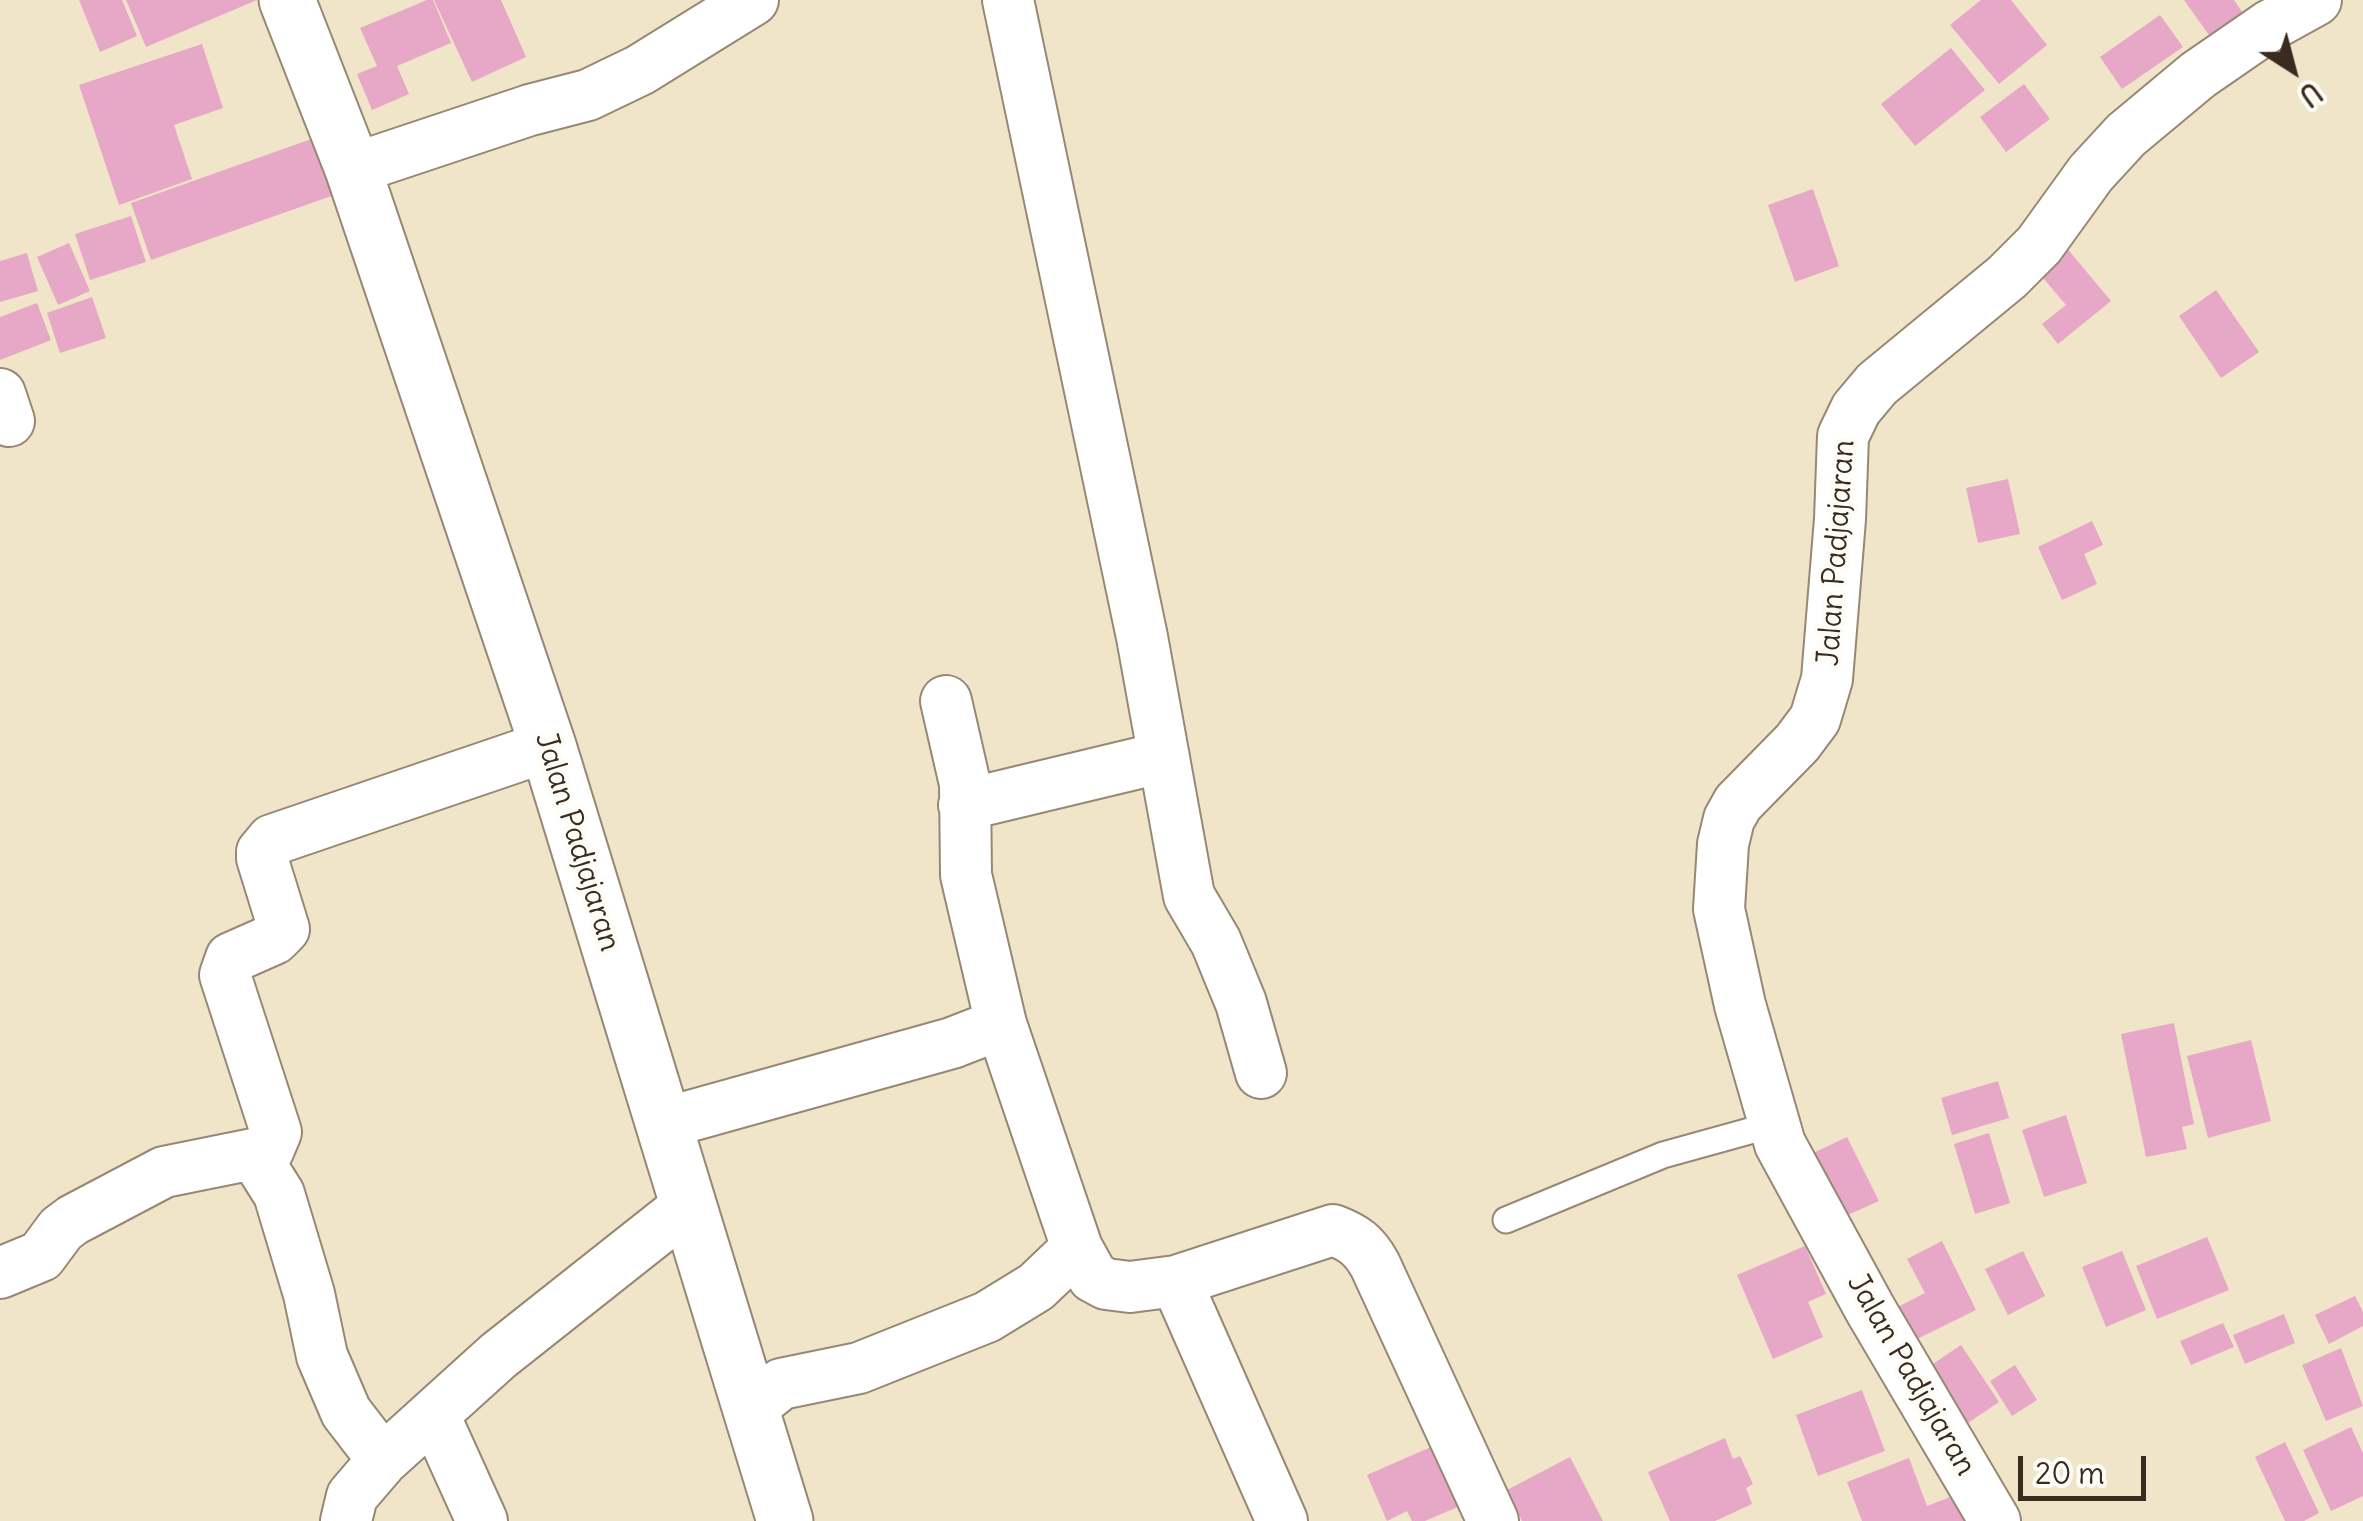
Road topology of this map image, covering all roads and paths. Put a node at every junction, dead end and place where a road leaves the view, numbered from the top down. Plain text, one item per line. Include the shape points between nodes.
1 (288, 0) edge
2 (753, 0) edge
3 (1008, 0) edge
4 (2316, 0) edge
5 (353, 169) junction
6 (946, 701) dead end
7 (548, 746) junction
8 (1164, 757) junction
9 (964, 806) junction
10 (1001, 1024) junction
11 (1261, 1073) dead end
12 (665, 1123) junction
13 (1775, 1124) junction
14 (255, 1156) junction
15 (690, 1204) junction
16 (1506, 1220) dead end
17 (1078, 1248) junction
18 (0, 1273) edge
19 (1176, 1281) junction
20 (752, 1407) junction
21 (434, 1415) junction
22 (383, 1460) junction
23 (346, 1521) edge
24 (482, 1521) edge
25 (786, 1521) edge
26 (1282, 1521) edge
27 (1493, 1521) edge
28 (1995, 1521) edge

1 - 5 street, Jalan Padjajaran
2 - 5 street via 588,95
3 - 8 street
4 - 13 street, Jalan Padjajaran via 2198,75 2126,136 2008,278 1877,384 1848,422 1828,679 1797,743 1738,802 1723,844 1720,909
5 - 7 street, Jalan Padjajaran
6 - 9 street
7 - 12 street, Jalan Padjajaran
7 - 14 street via 266,845 262,858 284,930 231,958 226,968 276,1132 268,1151
8 - 9 street
8 - 11 street via 1189,896 1241,1003
9 - 10 street via 966,875
10 - 12 street
10 - 17 street
12 - 15 street, Jalan Padjajaran
13 - 16 lane via 1663,1155
13 - 28 street, Jalan Padjajaran via 1861,1294
14 - 18 street via 164,1172 73,1220 42,1256
14 - 22 street via 279,1194 322,1356 346,1412
15 - 20 street, Jalan Padjajaran
15 - 21 street
17 - 19 street via 1093,1277 1106,1284
17 - 20 street via 1036,1287 987,1317 859,1368 780,1384
19 - 26 street
19 - 27 street via 1333,1230 1366,1247
20 - 25 street, Jalan Padjajaran
21 - 22 street
21 - 24 street
22 - 23 street via 352,1496

